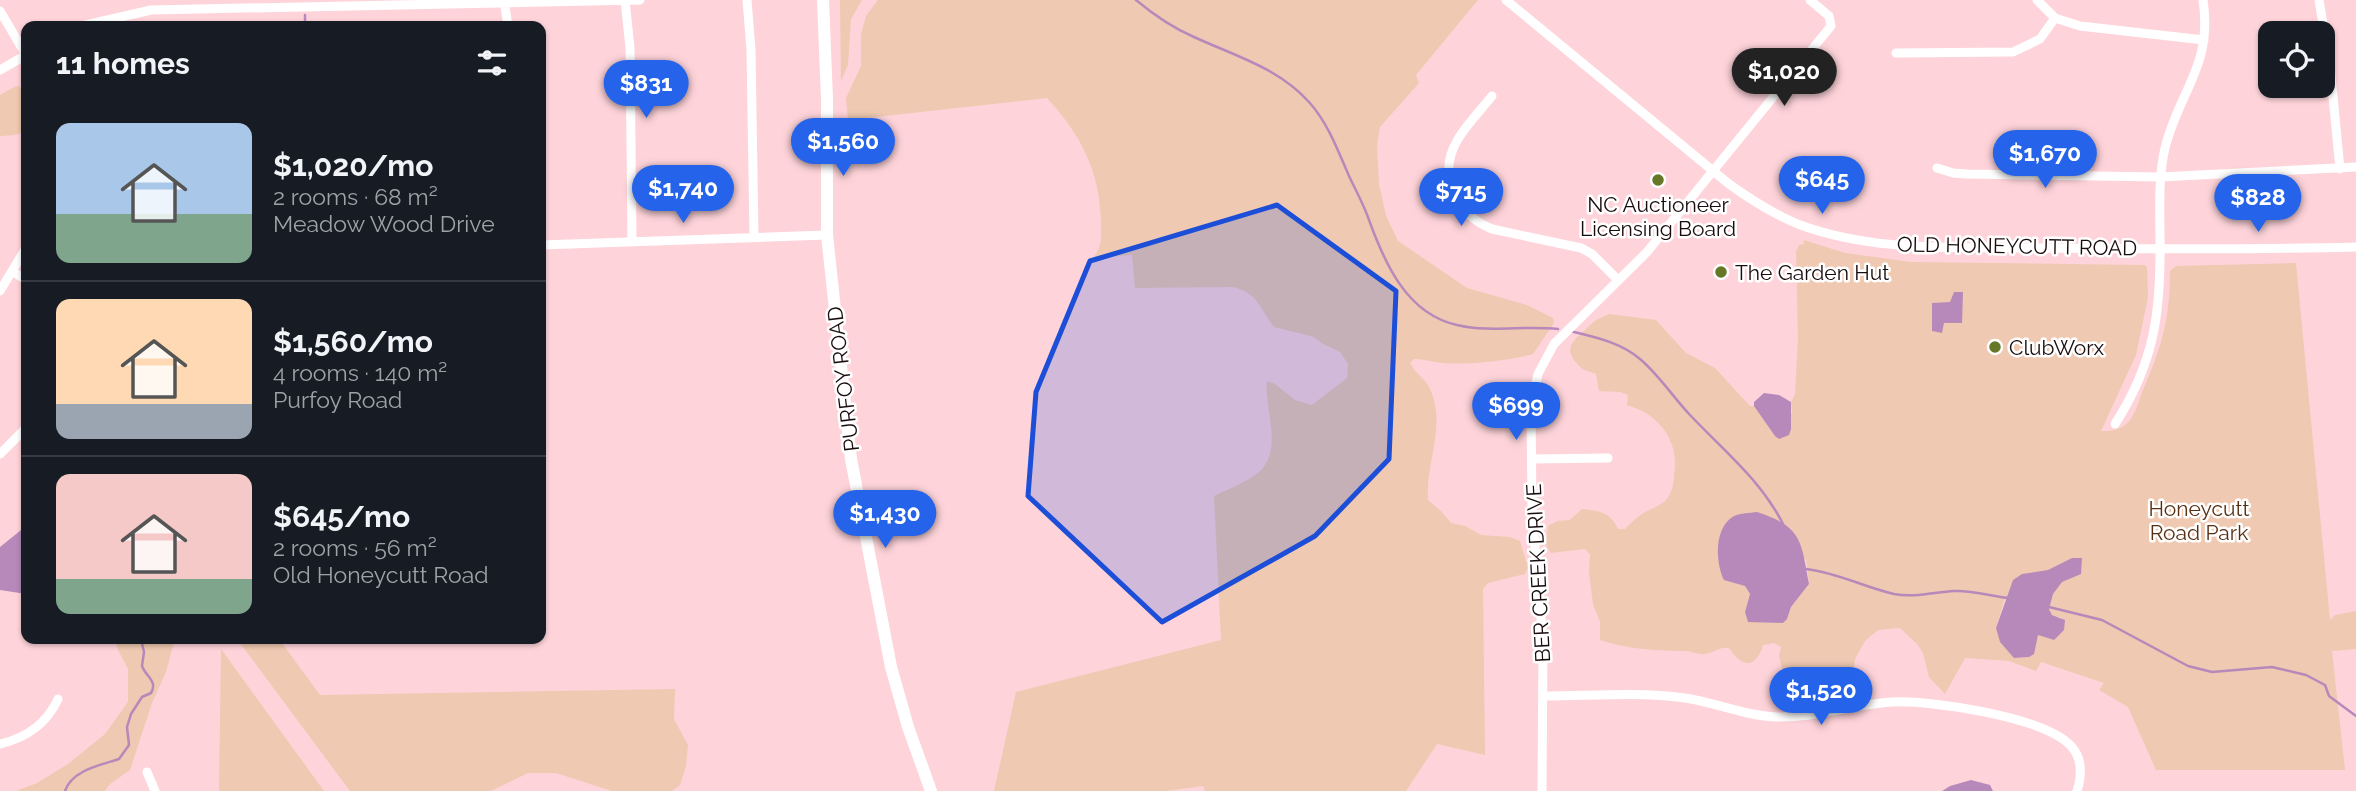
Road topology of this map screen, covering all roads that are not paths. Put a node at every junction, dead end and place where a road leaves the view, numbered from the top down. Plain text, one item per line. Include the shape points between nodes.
1 (640, 0) edge
2 (747, 0) edge
3 (823, 0) edge
4 (1506, 0) edge
5 (1810, 0) edge
6 (2037, 0) edge
7 (2203, 0) edge
8 (2319, 0) edge
9 (625, 1) edge
10 (504, 2) edge
11 (0, 11) edge
12 (2056, 18) junction
13 (103, 21) edge
14 (507, 21) edge
15 (2204, 40) junction
16 (21, 47) edge
17 (1896, 53) dead end
18 (21, 58) edge
19 (0, 70) edge
20 (1492, 96) dead end
21 (1937, 167) dead end
22 (2356, 167) edge
23 (2340, 169) junction
24 (1714, 171) junction
25 (2160, 177) junction
26 (827, 235) junction
27 (754, 237) junction
28 (632, 241) junction
29 (546, 245) edge
30 (2356, 247) edge
31 (2160, 249) junction
32 (21, 256) edge
33 (12, 271) junction
34 (21, 277) edge
35 (1618, 280) junction
36 (0, 291) edge
37 (2115, 424) dead end
38 (21, 433) edge
39 (0, 454) edge
40 (1608, 458) dead end
41 (1532, 459) junction
42 (1544, 696) junction
43 (58, 699) dead end
44 (0, 744) edge
45 (147, 772) dead end
46 (155, 791) edge
47 (931, 791) edge
48 (1542, 791) edge
49 (2077, 791) edge

1 - 9 street
2 - 27 street
3 - 26 street, PURFOY ROAD
4 - 24 street, OLD HONEYCUTT ROAD
5 - 24 street, BER CREEK DRIVE via 1829,16 1831,26
6 - 12 street
7 - 15 street
8 - 23 street
9 - 10 street
9 - 28 street via 630,48
10 - 13 street via 151,10
10 - 14 street
11 - 16 street
12 - 15 street via 2080,26
12 - 17 street via 2040,38 2013,52
15 - 25 street via 2196,75 2169,134
18 - 19 street
20 - 35 street via 1458,138 1451,155 1449,178 1460,207 1492,229 1581,248
21 - 25 street via 1968,174
22 - 23 street
23 - 25 street
24 - 31 street, OLD HONEYCUTT ROAD via 1780,216 1852,238 1952,247
24 - 35 street, BER CREEK DRIVE
25 - 31 street
26 - 27 street
26 - 47 street, PURFOY ROAD via 851,459 899,698
27 - 28 street
28 - 29 street
30 - 31 street, OLD HONEYCUTT ROAD
31 - 37 street via 2154,337
32 - 33 street
33 - 34 street
33 - 36 street
35 - 41 street, BER CREEK DRIVE via 1561,335 1542,363 1531,406
38 - 39 street
40 - 41 street
41 - 42 street, BER CREEK DRIVE
42 - 48 street, BER CREEK DRIVE
42 - 49 street via 1678,696 1779,717 1895,702 1983,711 2065,740 2080,761
43 - 44 street via 39,727
45 - 46 street

